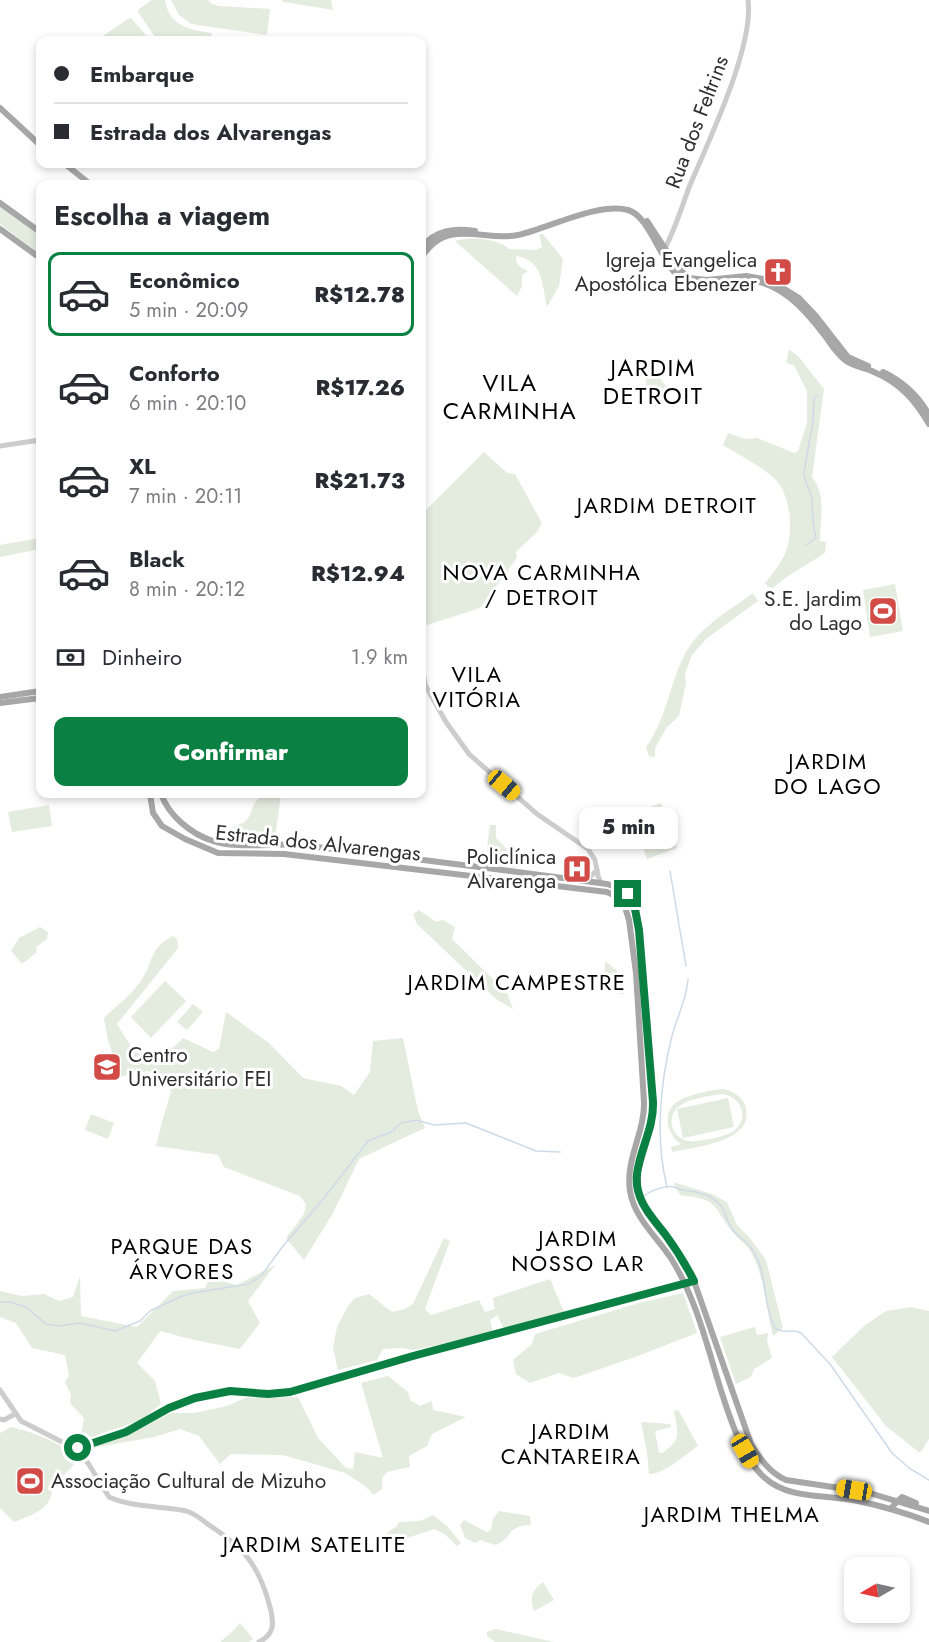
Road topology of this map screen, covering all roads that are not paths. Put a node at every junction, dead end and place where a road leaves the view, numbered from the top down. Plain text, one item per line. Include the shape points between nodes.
1 (748, 0) edge
2 (0, 108) edge
3 (17, 124) junction
4 (36, 137) edge
5 (36, 143) edge
6 (70, 168) edge
7 (85, 180) edge
8 (0, 203) edge
9 (0, 229) edge
10 (36, 229) edge
11 (426, 242) edge
12 (663, 250) junction
13 (426, 252) edge
14 (36, 255) edge
15 (852, 362) junction
16 (929, 415) edge
17 (929, 424) edge
18 (36, 441) edge
19 (0, 446) edge
20 (426, 686) edge
21 (36, 692) edge
22 (0, 697) edge
23 (36, 698) edge
24 (0, 703) edge
25 (150, 798) edge
26 (163, 798) edge
27 (166, 805) junction
28 (152, 810) junction
29 (186, 827) junction
30 (175, 834) junction
31 (342, 851) junction
32 (372, 855) junction
33 (344, 861) junction
34 (371, 864) junction
35 (597, 870) junction
36 (583, 880) junction
37 (601, 883) junction
38 (641, 1057) junction
39 (650, 1065) junction
40 (694, 1281) junction
41 (686, 1283) junction
42 (0, 1390) edge
43 (15, 1414) junction
44 (2, 1419) edge
45 (76, 1449) junction
46 (897, 1500) junction
47 (890, 1509) junction
48 (928, 1510) edge
49 (929, 1522) edge
50 (259, 1642) edge

1 - 12 street, Rua dos Feltrins via 741,53
2 - 3 main road
3 - 4 main road
3 - 5 main road
6 - 7 main road
8 - 10 main road
9 - 14 main road
11 - 12 main road via 442,232 518,232 598,208 620,206 640,212
12 - 13 main road via 638,216 618,208 511,236 447,236
12 - 15 main road via 682,280 690,285 750,280 783,293 810,316 841,357
15 - 16 main road via 900,381
15 - 17 main road via 899,386 918,405
18 - 19 street
20 - 35 street via 469,754 537,813 588,849 596,860
21 - 22 main road
23 - 24 main road
25 - 28 main road
26 - 27 main road, Estrada dos Alvarengas
27 - 28 main road via 157,803
27 - 29 main road, Estrada dos Alvarengas
28 - 30 main road, Estrada dos Alvarengas via 159,823
29 - 30 main road via 184,832
29 - 31 main road, Estrada dos Alvarengas via 220,844 280,844
30 - 33 main road, Estrada dos Alvarengas via 218,853 278,853
31 - 32 main road, Estrada dos Alvarengas
31 - 33 main road
32 - 34 main road
32 - 36 main road, Estrada dos Alvarengas
33 - 34 main road, Estrada dos Alvarengas
34 - 38 main road, Estrada dos Alvarengas via 607,892 620,898 629,920
35 - 36 street
35 - 37 street
36 - 37 main road, Estrada dos Alvarengas
37 - 39 main road, Estrada dos Alvarengas via 625,891 636,913
38 - 39 main road
38 - 41 main road, Estrada dos Alvarengas via 645,1114 630,1171 630,1192 636,1210
39 - 40 main road, Estrada dos Alvarengas via 653,1118 638,1171 638,1190 644,1207
40 - 41 street
40 - 46 main road, Estrada dos Alvarengas via 751,1444 765,1464 786,1480
41 - 45 street via 290,1392 230,1391 195,1398 126,1432
41 - 47 main road, Estrada dos Alvarengas via 734,1428 760,1473 793,1492
42 - 43 street
43 - 44 street
43 - 45 street via 26,1424
45 - 50 street via 109,1497 191,1513 246,1553 261,1581 272,1616 270,1634
46 - 47 main road
46 - 48 main road, Estrada dos Alvarengas
47 - 49 main road, Estrada dos Alvarengas

